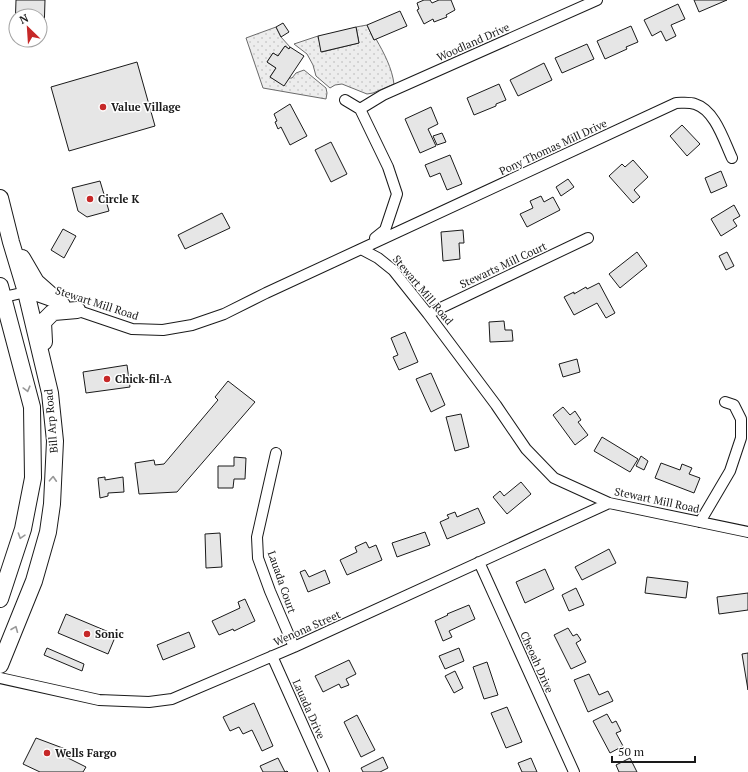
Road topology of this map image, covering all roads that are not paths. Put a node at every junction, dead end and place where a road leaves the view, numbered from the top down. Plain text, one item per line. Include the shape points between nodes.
1 (598, 0) edge
2 (345, 100) dead end
3 (360, 109) junction
4 (732, 158) dead end
5 (0, 198) edge
6 (588, 238) dead end
7 (11, 242) junction
8 (361, 249) junction
9 (26, 292) junction
10 (1, 294) edge
11 (69, 307) junction
12 (428, 314) junction
13 (0, 332) edge
14 (20, 361) junction
15 (50, 393) junction
16 (725, 402) dead end
17 (276, 453) dead end
18 (609, 503) junction
19 (700, 522) junction
20 (748, 532) edge
21 (479, 562) junction
22 (0, 599) edge
23 (294, 647) junction
24 (272, 656) junction
25 (0, 665) edge
26 (0, 678) edge
27 (324, 772) edge
28 (574, 772) edge

1 - 3 street, Woodland Drive via 383,95
2 - 3 street
3 - 8 street via 388,167 397,194 385,230
4 - 8 street, Pony Thomas Mill Drive via 711,115 704,108 686,102 676,104
5 - 7 main road, Bill Arp Road
6 - 12 street, Stewarts Mill Court
7 - 9 main road, Bill Arp Road
7 - 11 main road via 36,282
8 - 11 street, Stewart Mill Road via 224,314 192,326 162,330 132,329
8 - 12 street, Stewart Mill Road via 393,270
9 - 10 street
9 - 11 street, Stewart Mill Road
9 - 15 main road, Bill Arp Road
10 - 14 main road, Bill Arp Road
11 - 15 main road via 54,312 43,322
12 - 18 street, Stewart Mill Road via 526,448 554,478
13 - 14 main road
14 -> 22 main road, Bill Arp Road via 32,406 32,478 23,529
25 -> 15 main road, Bill Arp Road via 34,581 48,532 55,441
16 - 19 street via 734,405 741,419 741,438 730,471
17 - 23 street, Lauada Court via 257,537 258,558
18 - 19 street, Stewart Mill Road
18 - 21 street, Wenona Street
19 - 20 street, Stewart Mill Road
21 - 23 street, Wenona Street
21 - 28 street, Cheoah Drive
23 - 24 street, Wenona Street
24 - 26 street, Wenona Street via 172,699 149,702 99,700
24 - 27 street, Lauada Drive

